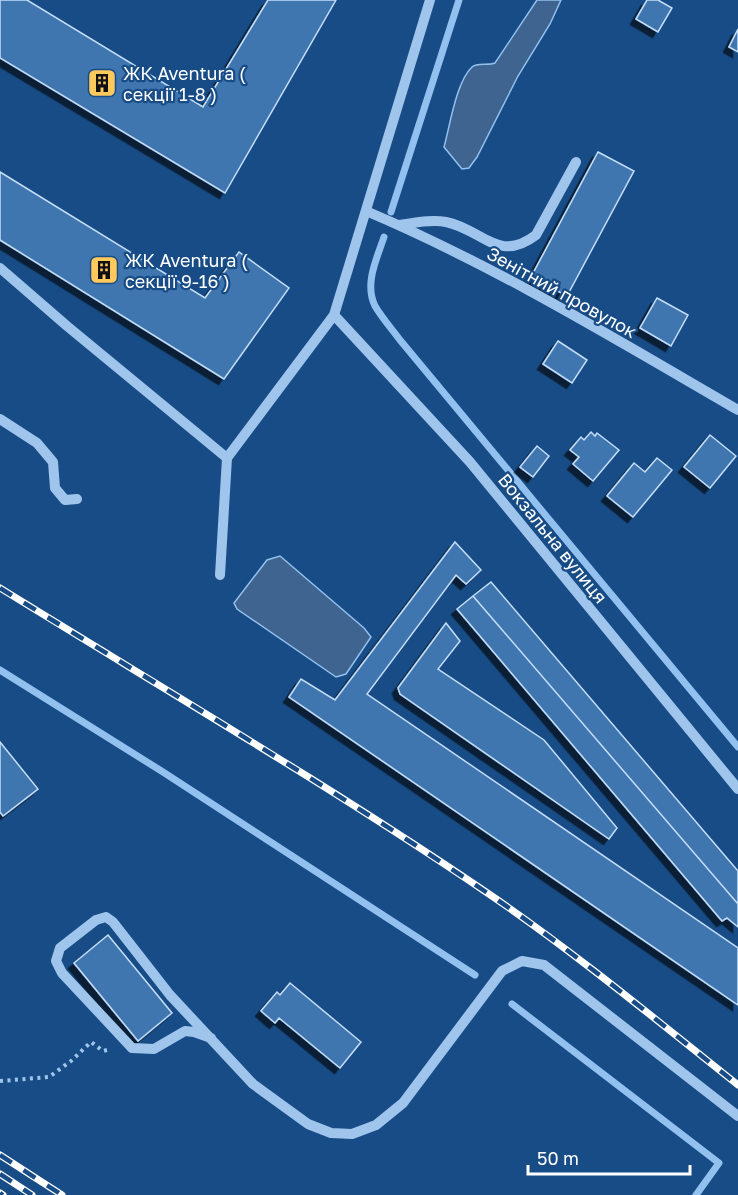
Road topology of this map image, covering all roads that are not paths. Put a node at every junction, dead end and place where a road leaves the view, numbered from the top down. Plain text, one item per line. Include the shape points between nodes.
1 (430, 0) edge
2 (576, 162) dead end
3 (366, 211) junction
4 (399, 225) junction
5 (0, 267) edge
6 (334, 315) junction
7 (738, 411) edge
8 (0, 419) edge
9 (227, 458) junction
10 (77, 499) dead end
11 (220, 575) dead end
12 (738, 789) edge
13 (211, 1038) junction
14 (738, 1116) edge

1 - 3 street
2 - 4 street via 536,235 527,242 512,247 492,243 443,221
3 - 4 street, Зенітний провулок
3 - 6 street
4 - 7 street, Зенітний провулок via 558,306
5 - 9 street
6 - 9 street
6 - 12 street, Вокзальна вулиця via 470,462
8 - 10 street via 37,443 53,462 55,488 65,500
9 - 11 street
13 - 13 street via 106,917 96,920 60,948 56,961 62,974 132,1048 154,1049 185,1031
13 - 14 street via 254,1084 308,1124 332,1133 352,1134 375,1125 403,1103 502,971 522,961 544,965

